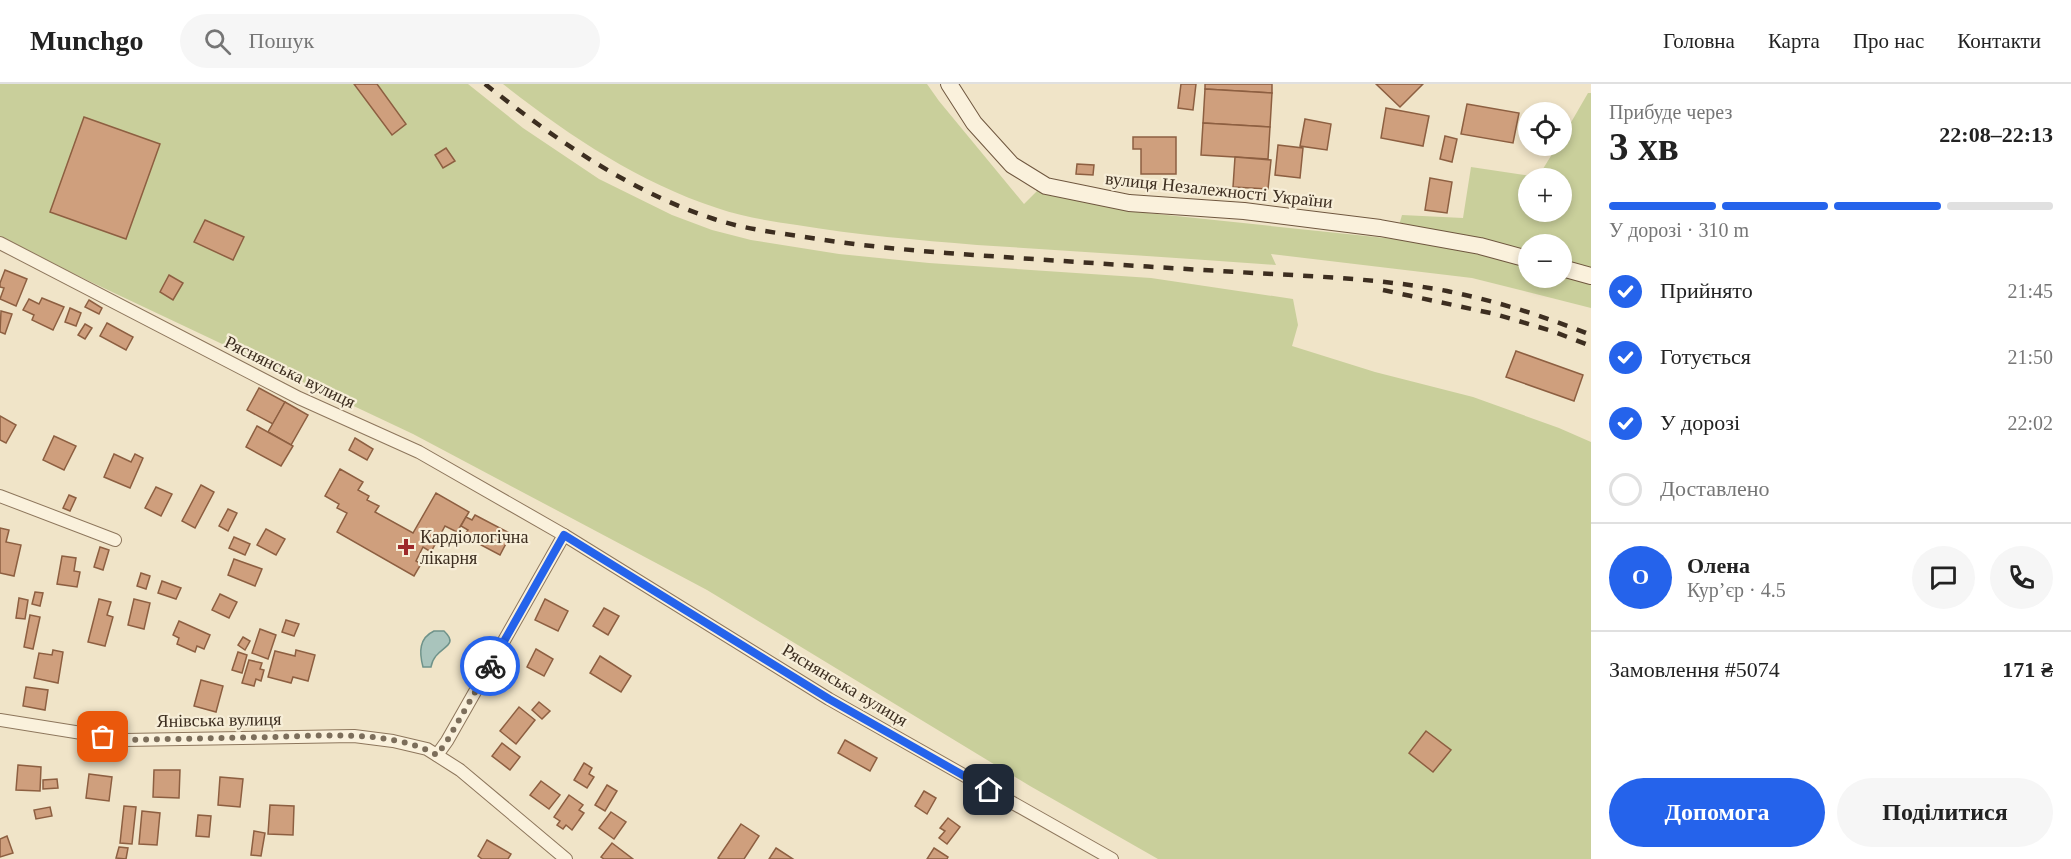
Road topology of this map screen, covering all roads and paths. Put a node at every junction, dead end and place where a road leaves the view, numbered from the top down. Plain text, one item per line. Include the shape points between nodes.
1 (949, 84) edge
2 (0, 243) edge
3 (1518, 256) edge
4 (1572, 271) edge
5 (1591, 276) edge
6 (0, 496) edge
7 (564, 535) junction
8 (115, 540) dead end
9 (0, 720) edge
10 (437, 755) junction
11 (566, 859) edge
12 (1112, 859) edge

1 - 3 main road, вулиця Незалежності України via 974,123 1012,165 1046,186 1129,203 1244,211 1380,228
2 - 7 street, Ряснянська вулиця via 299,398 419,452
4 - 5 main road
6 - 8 street
7 - 10 street
7 - 12 street, Ряснянська вулиця via 829,699
9 - 10 street, Янівська вулиця via 125,740 354,736 393,741
10 - 11 street, Янівська вулиця

